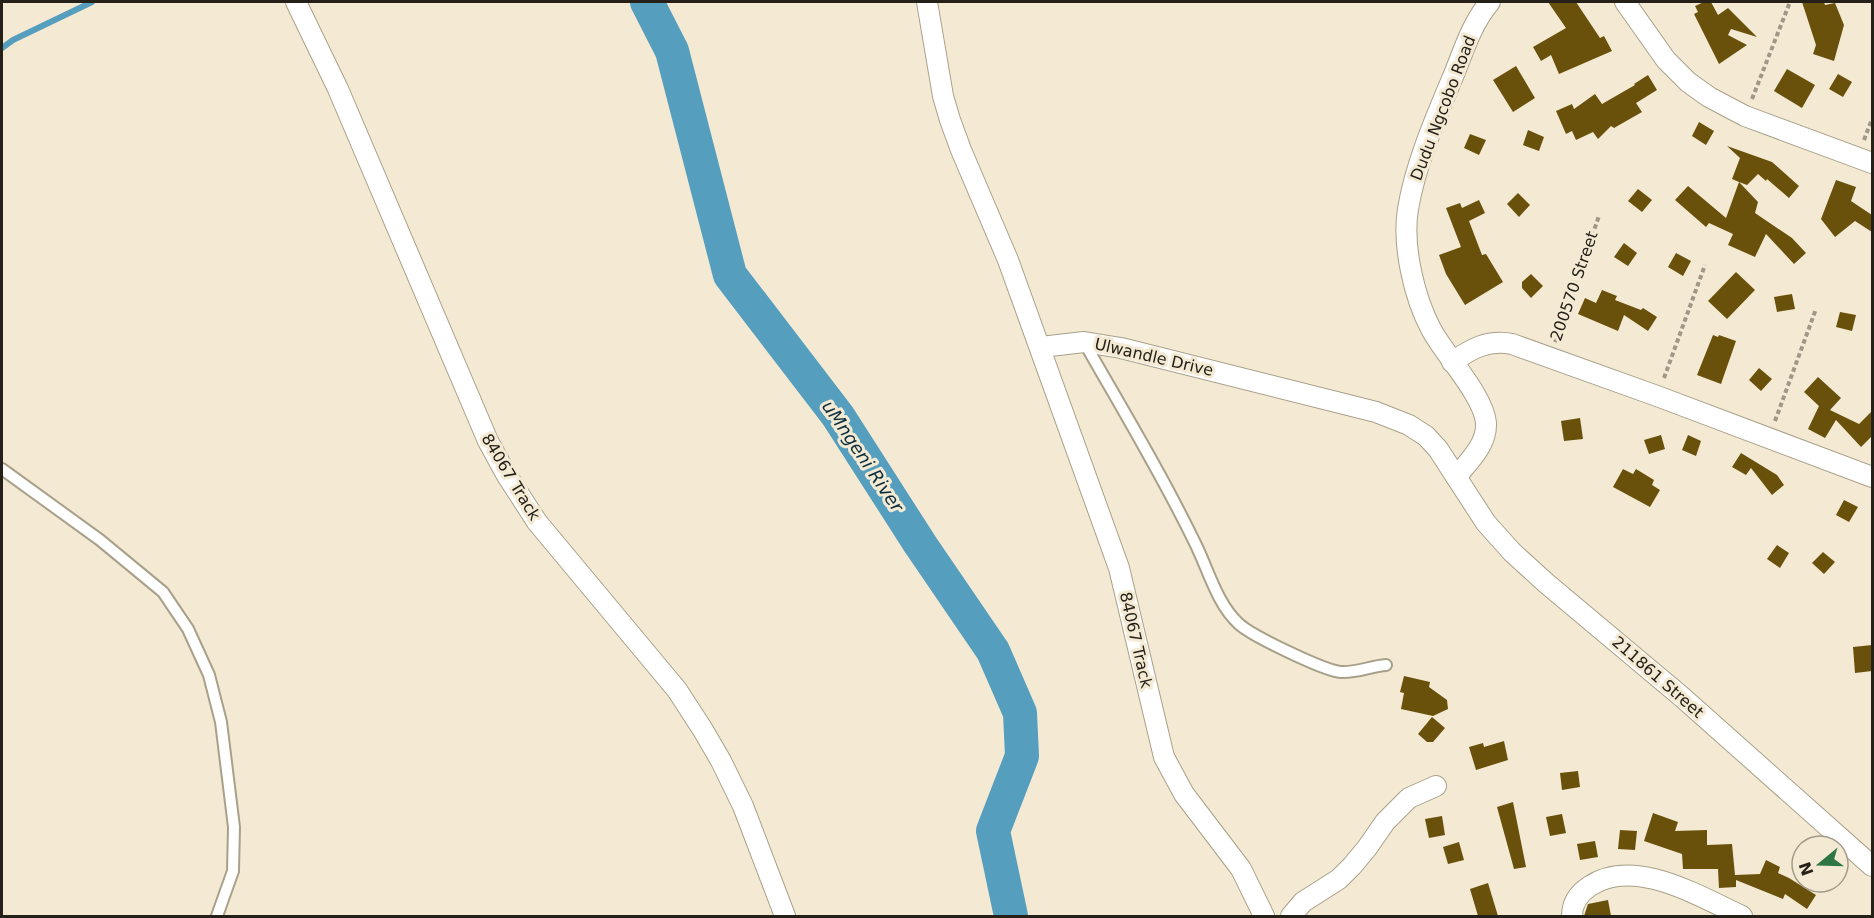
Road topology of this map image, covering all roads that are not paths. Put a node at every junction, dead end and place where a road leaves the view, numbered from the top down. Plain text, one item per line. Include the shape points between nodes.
1 (296, 2) edge
2 (927, 2) edge
3 (1625, 2) edge
4 (1485, 4) edge
5 (1872, 163) edge
6 (1084, 342) junction
7 (1041, 347) junction
8 (1452, 362) junction
9 (2, 469) edge
10 (1456, 477) junction
11 (1872, 477) edge
12 (1386, 665) dead end
13 (1436, 786) dead end
14 (1872, 866) edge
15 (217, 916) edge
16 (785, 916) edge
17 (1264, 916) edge
18 (1291, 916) edge
19 (1572, 916) edge
20 (1742, 916) edge

1 - 16 street, 84067 Track via 338,89 488,441 537,522 677,690 703,730 743,806
2 - 7 street via 950,120
3 - 5 street via 1666,60 1708,97 1745,116
4 - 8 street, Dudu Ngcobo Road via 1435,120 1408,209 1408,247 1417,292 1430,327
6 - 7 street, Ulwandle Drive
6 - 10 street, Ulwandle Drive via 1175,360 1394,418 1426,436
6 - 12 lane via 1180,514 1225,608 1238,624 1267,643 1339,672
7 - 17 street, 84067 Track via 1119,568 1164,757 1184,794 1241,869
8 - 10 street, Dudu Ngcobo Road via 1482,408 1486,422 1480,448
8 - 11 street, 200570 Street via 1471,349 1502,342
9 - 15 lane via 100,540 163,592 188,629 209,675 221,722 234,827 233,871
10 - 14 street, 211861 Street via 1486,523 1512,552
13 - 18 street via 1409,798 1339,879 1303,902
19 - 20 street via 1579,896 1597,882 1628,875 1657,880

